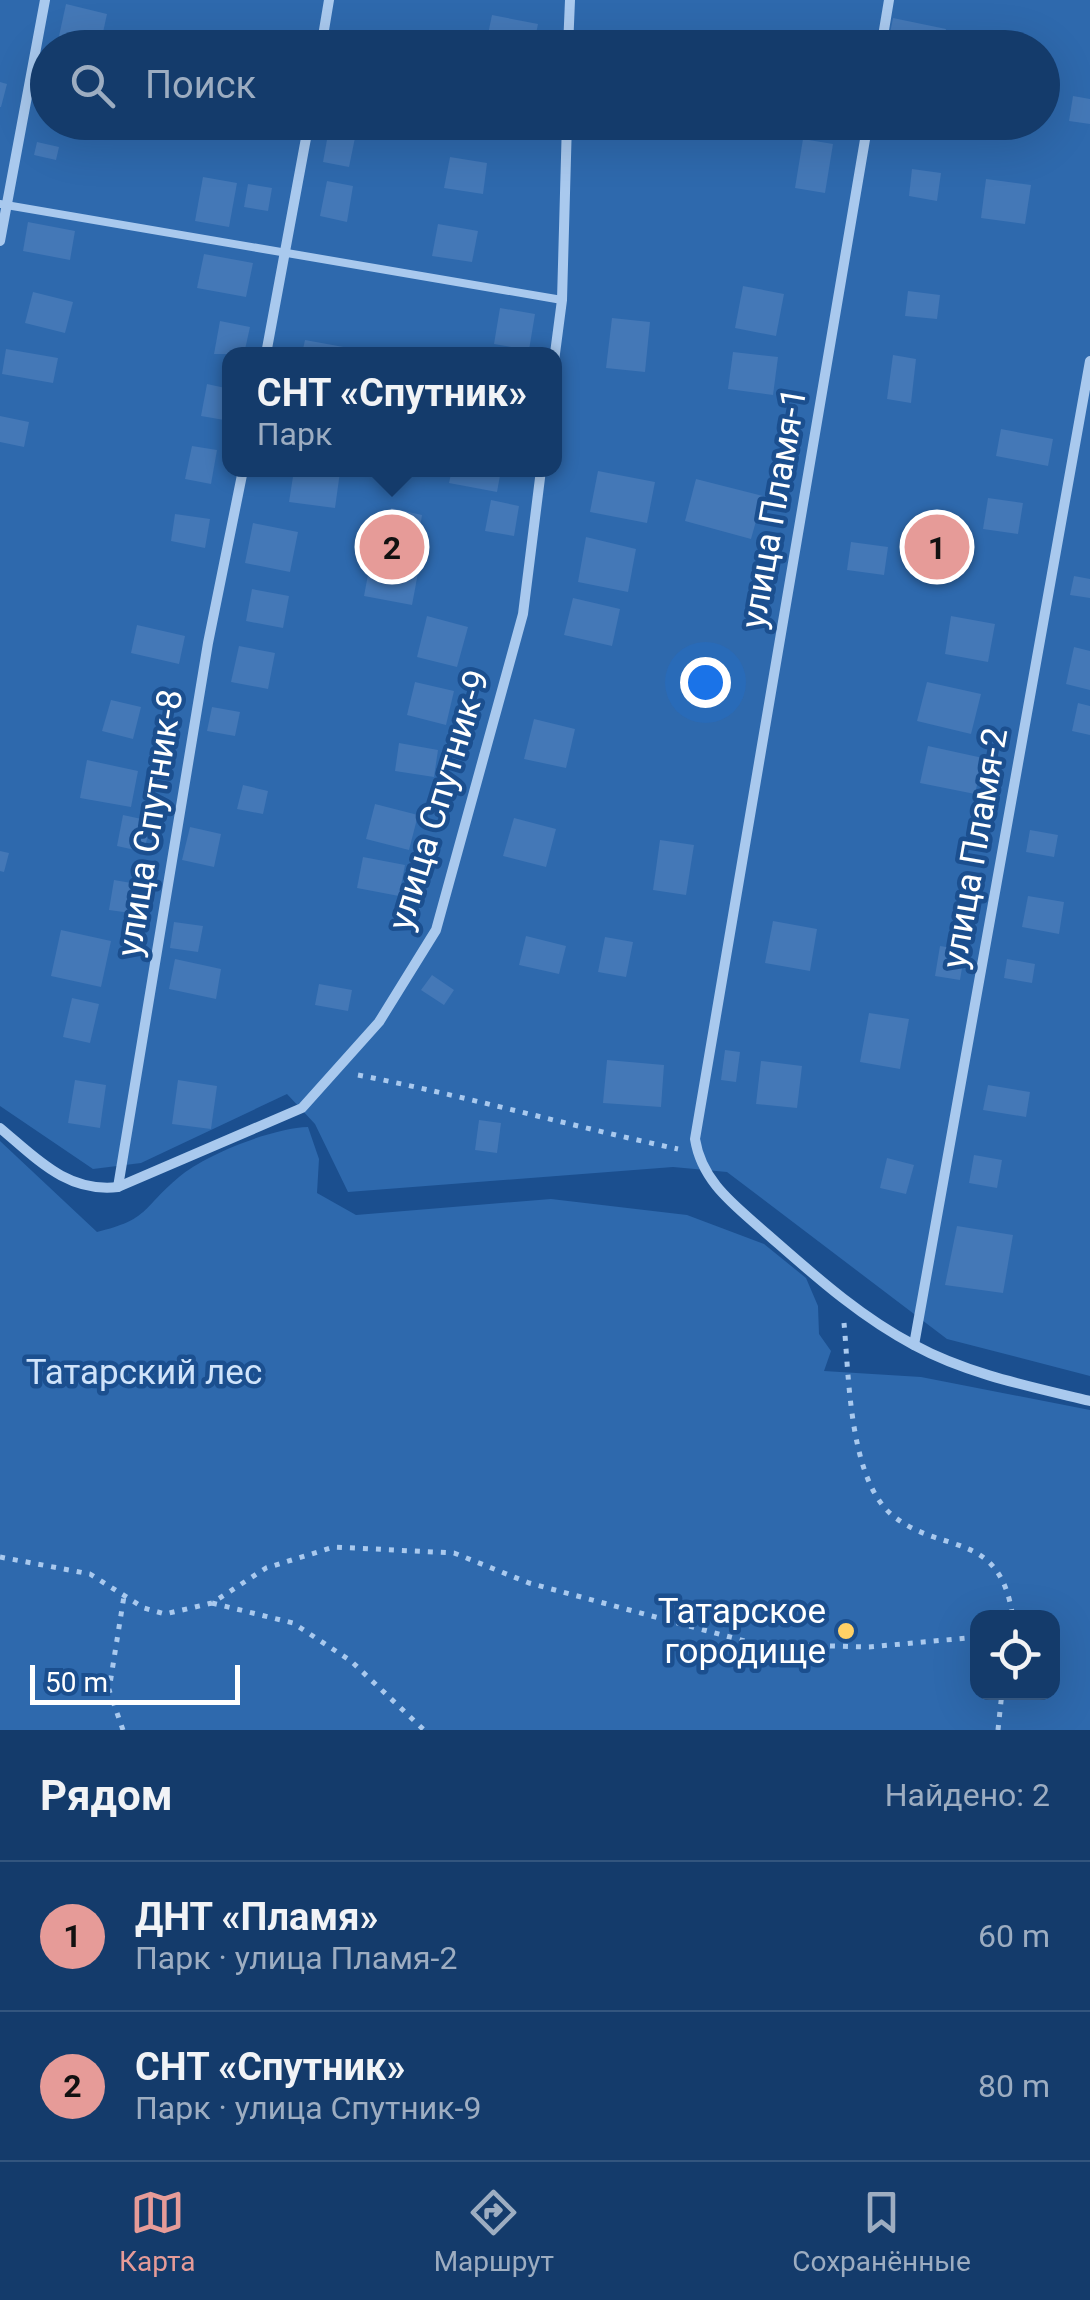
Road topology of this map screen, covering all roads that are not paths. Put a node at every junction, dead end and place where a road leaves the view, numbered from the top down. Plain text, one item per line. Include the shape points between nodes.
1 (45, 0) edge
2 (329, 0) edge
3 (570, 0) edge
4 (888, 0) edge
5 (39, 30) edge
6 (324, 30) edge
7 (569, 30) edge
8 (883, 30) edge
9 (30, 73) edge
10 (305, 140) edge
11 (566, 140) edge
12 (865, 140) edge
13 (3, 205) edge
14 (0, 241) edge
15 (286, 253) junction
16 (562, 300) junction
17 (267, 347) edge
18 (556, 347) edge
19 (1090, 360) edge
20 (242, 477) edge
21 (540, 477) edge
22 (0, 1128) edge
23 (118, 1187) junction
24 (914, 1346) junction
25 (1090, 1401) edge

1 - 5 street
2 - 6 street
3 - 7 street
4 - 8 street
9 - 13 street
10 - 15 street
11 - 16 street
12 - 24 street, улица Пламя-1 via 695,1139 699,1164 719,1191 842,1300
13 - 14 street
13 - 15 lane
15 - 16 lane
15 - 17 street
16 - 18 street
19 - 24 street, улица Пламя-2
20 - 23 street, улица Спутник-8
21 - 23 street, улица Спутник-9 via 523,614 436,930 379,1022 302,1108
22 - 23 street via 60,1178 96,1190
24 - 25 street via 954,1364

